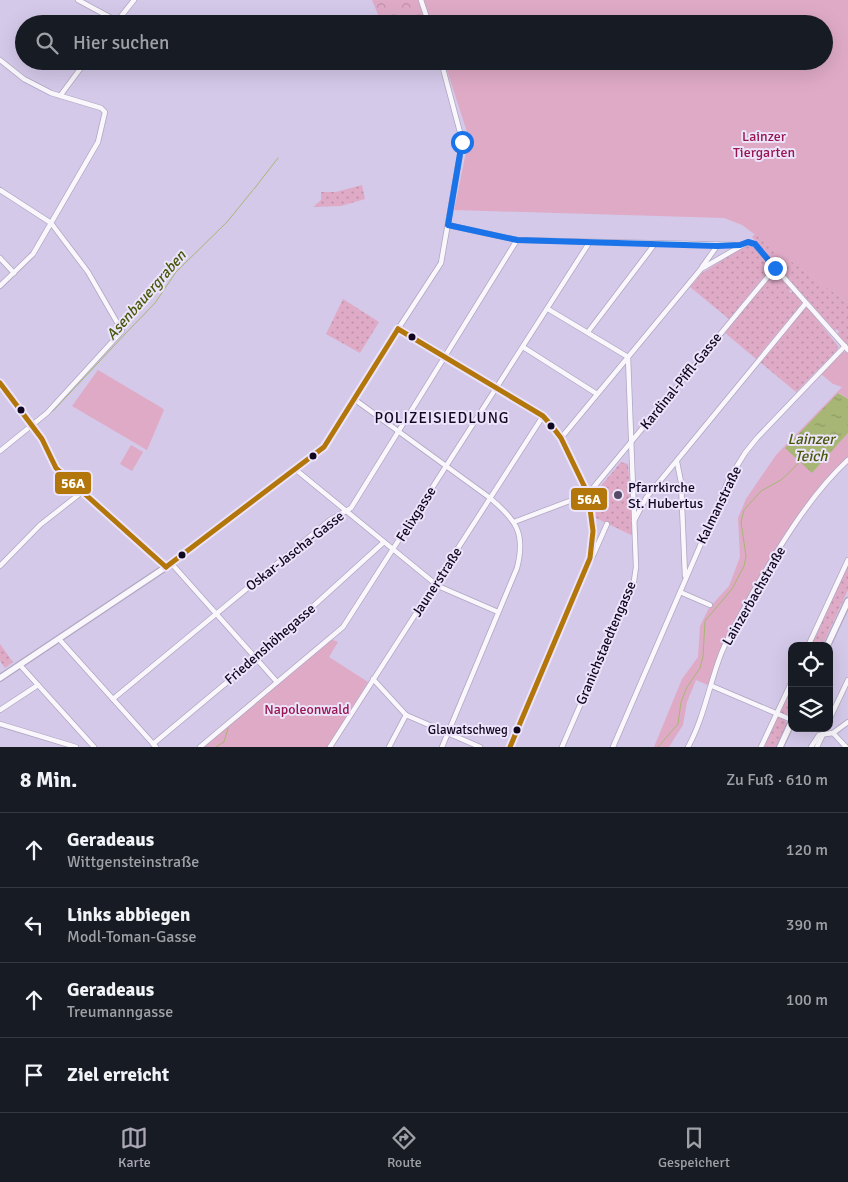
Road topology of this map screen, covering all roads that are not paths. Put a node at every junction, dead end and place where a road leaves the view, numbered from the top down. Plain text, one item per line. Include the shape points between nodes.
1 (78, 0) edge
2 (134, 0) edge
3 (422, 0) edge
4 (104, 15) edge
5 (122, 15) edge
6 (426, 15) edge
7 (0, 60) edge
8 (79, 70) edge
9 (443, 70) edge
10 (60, 96) junction
11 (0, 190) edge
12 (51, 224) junction
13 (448, 225) junction
14 (517, 240) junction
15 (589, 243) junction
16 (654, 245) junction
17 (740, 245) junction
18 (717, 246) junction
19 (0, 258) edge
20 (775, 268) junction
21 (701, 269) junction
22 (14, 274) junction
23 (0, 286) edge
24 (806, 303) junction
25 (548, 309) junction
26 (398, 329) junction
27 (588, 332) junction
28 (523, 347) junction
29 (846, 348) edge
30 (445, 357) junction
31 (628, 357) junction
32 (0, 383) edge
33 (497, 388) junction
34 (597, 394) junction
35 (354, 400) junction
36 (543, 416) junction
37 (33, 425) junction
38 (398, 432) junction
39 (561, 438) junction
40 (631, 442) junction
41 (0, 451) edge
42 (848, 460) edge
43 (676, 462) junction
44 (446, 466) junction
45 (295, 469) junction
46 (82, 492) junction
47 (588, 494) junction
48 (490, 498) junction
49 (346, 511) junction
50 (514, 522) junction
51 (634, 522) junction
52 (607, 524) dead end
53 (384, 542) junction
54 (394, 549) junction
55 (848, 560) edge
56 (168, 565) junction
57 (0, 566) edge
58 (584, 575) junction
59 (685, 577) junction
60 (436, 584) junction
61 (680, 592) junction
62 (848, 600) edge
63 (710, 605) dead end
64 (498, 612) junction
65 (216, 613) junction
66 (58, 639) junction
67 (810, 642) edge
68 (829, 642) edge
69 (256, 658) junction
70 (20, 665) junction
71 (0, 678) edge
72 (373, 680) junction
73 (848, 680) edge
74 (277, 682) junction
75 (38, 685) junction
76 (712, 686) junction
77 (789, 687) edge
78 (113, 699) junction
79 (0, 710) edge
80 (833, 712) edge
81 (406, 715) junction
82 (776, 715) junction
83 (788, 720) edge
84 (848, 722) edge
85 (0, 724) edge
86 (788, 730) edge
87 (448, 733) junction
88 (833, 733) junction
89 (823, 734) junction
90 (155, 746) edge
91 (76, 747) edge
92 (94, 747) edge
93 (200, 747) edge
94 (330, 747) edge
95 (389, 747) edge
96 (442, 747) edge
97 (480, 747) edge
98 (510, 747) edge
99 (562, 747) edge
100 (613, 747) edge
101 (688, 747) edge
102 (761, 747) edge
103 (780, 747) edge
104 (811, 747) edge
105 (817, 747) edge
106 (846, 747) edge

1 - 4 street
2 - 5 street
3 - 6 street
7 - 10 street via 30,83
8 - 10 street
9 - 13 street via 462,142
10 - 12 street via 104,110 100,139
11 - 12 street
12 - 22 street via 30,258
12 - 37 street via 88,272 122,330
13 - 14 street
13 - 26 street via 441,263
14 - 15 street
14 - 30 street, Oskar-Jascha-Gasse
15 - 16 street
15 - 25 street, Felixgasse
16 - 18 street
16 - 27 street
17 - 18 street
17 - 20 street via 752,242
17 - 21 street
18 - 21 street
19 - 22 street
20 - 24 street
20 - 40 street, Kardinal-Piffl-Gasse
21 - 31 street
22 - 23 street
24 - 29 street
24 - 43 street
25 - 27 street
25 - 28 street, Felixgasse
26 - 30 street
26 - 35 street
27 - 31 street
28 - 33 street, Felixgasse
28 - 34 street
29 - 59 street, Kalmanstraße via 744,453
30 - 33 street
30 - 38 street, Oskar-Jascha-Gasse
31 - 34 street
31 - 40 street, Granichstaedtengasse
32 - 37 street
33 - 36 street
33 - 44 street, Felixgasse
34 - 39 street
35 - 38 street
35 - 45 street via 324,447
36 - 39 street
36 - 48 street, Jaunerstraße
37 - 41 street
37 - 46 street via 53,466
38 - 44 street
38 - 49 street, Oskar-Jascha-Gasse via 351,508
39 - 47 street
40 - 47 street, Kardinal-Piffl-Gasse
40 - 51 street, Granichstaedtengasse
42 - 76 street, Lainzerbachstraße via 794,527 769,565 721,654
43 - 51 street via 646,498
43 - 59 street via 681,482
44 - 48 street
44 - 54 street, Felixgasse
45 - 49 street
45 - 56 street
46 - 56 street
46 - 57 street via 40,525
47 - 50 street
47 - 58 street via 592,552
48 - 50 street
48 - 60 street, Jaunerstraße
49 - 53 street
49 - 65 street, Oskar-Jascha-Gasse via 330,520
50 - 64 street via 519,533 520,556
51 - 99 street, Granichstaedtengasse via 634,581
52 - 58 street
53 - 54 street
53 - 69 street, Friedenshöhegasse
54 - 60 street
54 - 74 street, Felixgasse via 344,626
55 - 67 street
56 - 65 street
56 - 66 street
58 - 98 street
59 - 61 street, Kalmanstraße
60 - 64 street
60 - 72 street, Jaunerstraße
61 - 63 street
61 - 100 street, Kalmanstraße
62 - 68 street
64 - 87 street
65 - 69 street
65 - 78 street, Oskar-Jascha-Gasse
66 - 70 street
66 - 78 street
69 - 74 street
69 - 90 street, Friedenshöhegasse
70 - 71 street
70 - 75 street
72 - 81 street
72 - 94 street, Jaunerstraße
73 - 80 street
74 - 93 street, Felixgasse
75 - 79 street
75 - 92 street
76 - 82 street
76 - 101 street, Lainzerbachstraße
77 - 82 street
78 - 90 street
81 - 87 street
81 - 95 street
82 - 83 street
82 - 102 street
84 - 88 street
85 - 91 street
86 - 103 street
87 - 96 street
87 - 97 street
88 - 89 street
88 - 106 street
89 - 104 street
89 - 105 street

